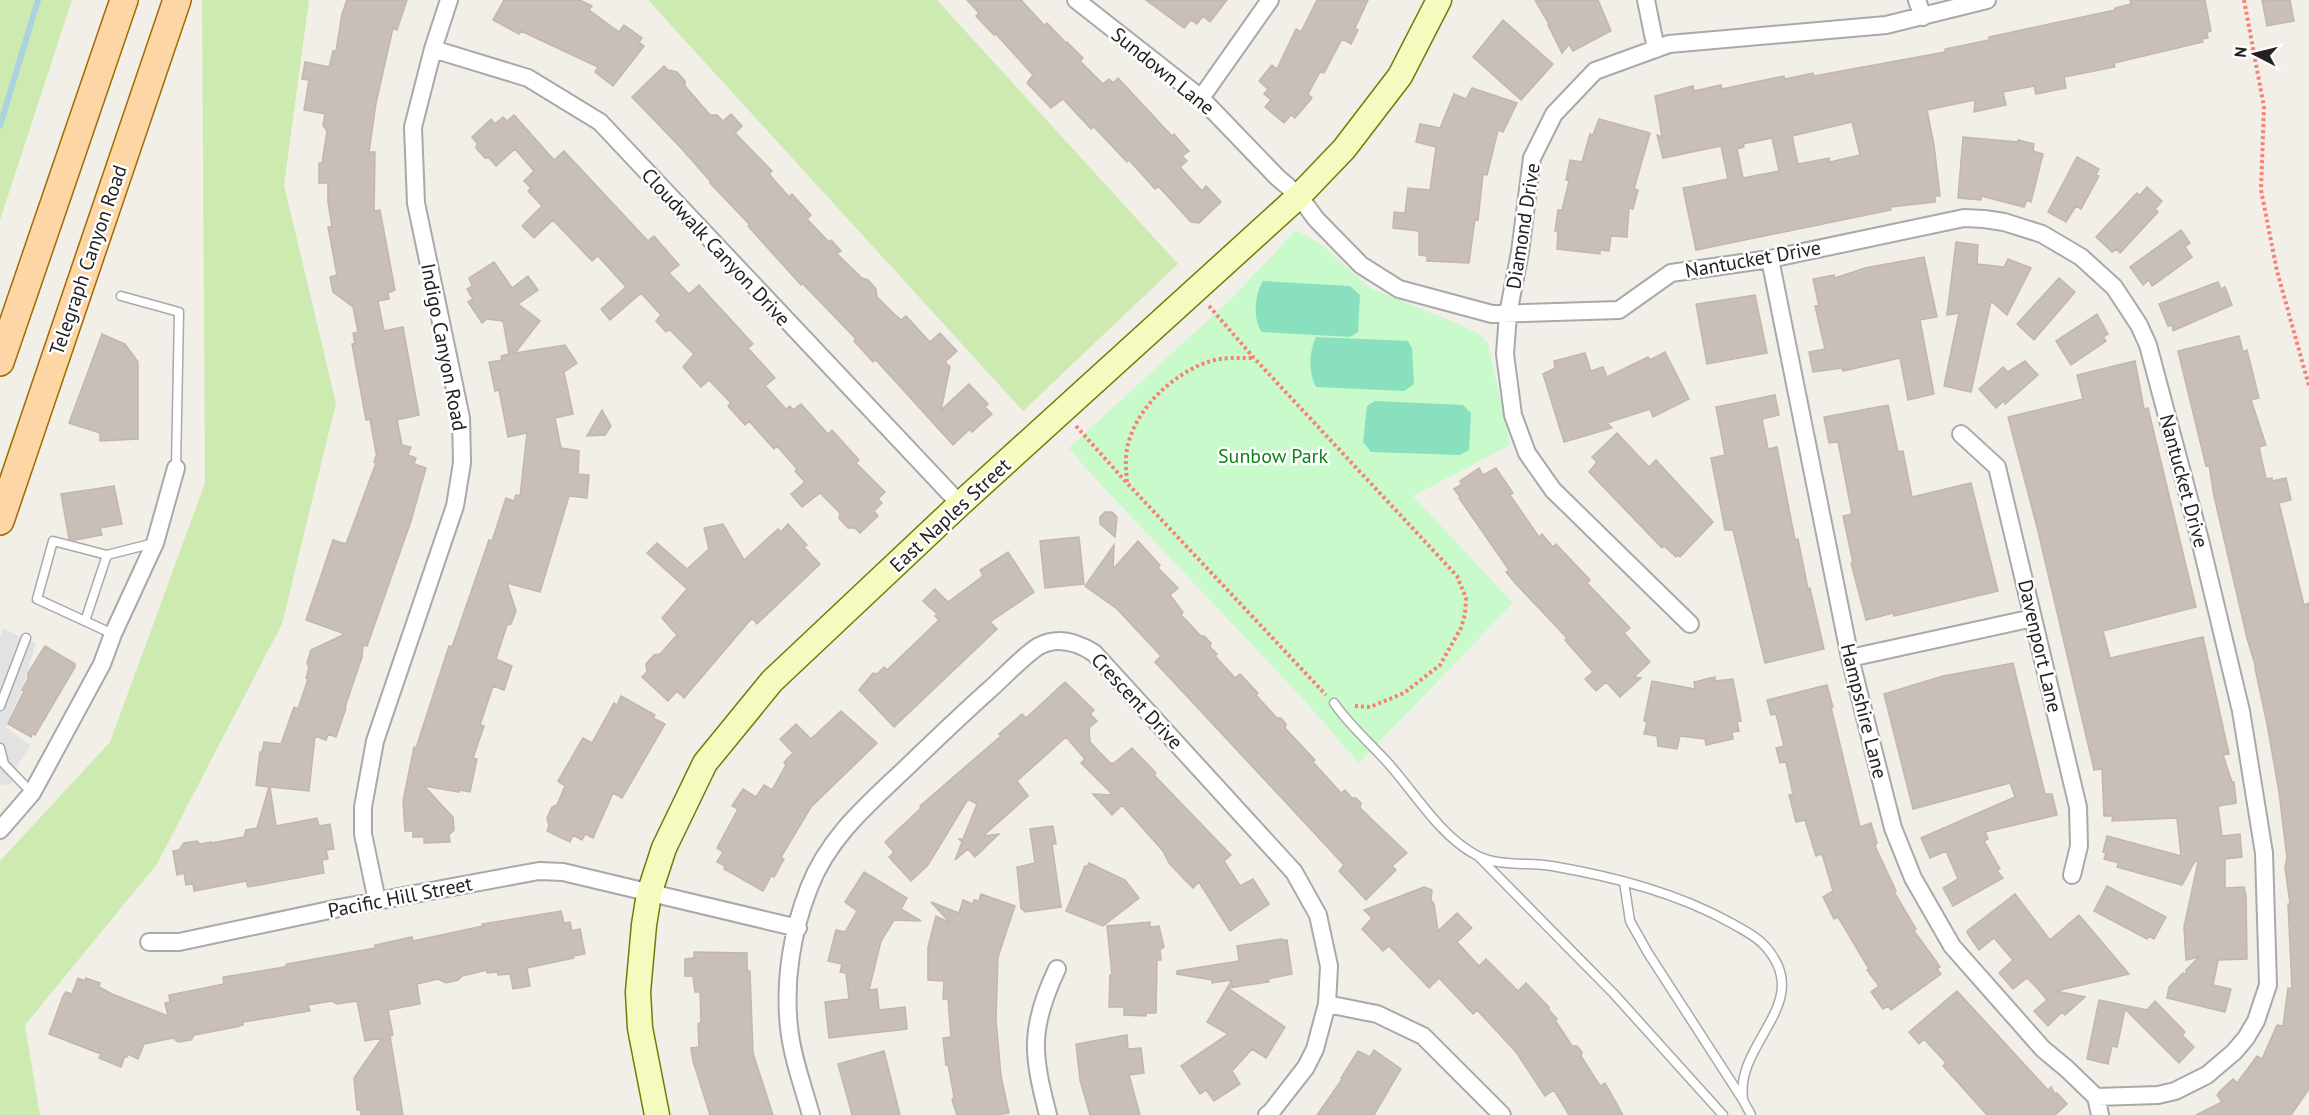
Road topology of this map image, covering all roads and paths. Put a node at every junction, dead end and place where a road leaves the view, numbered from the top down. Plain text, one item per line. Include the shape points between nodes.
1 (124, 0) edge
2 (177, 0) edge
3 (449, 0) edge
4 (1076, 0) edge
5 (1270, 0) edge
6 (1439, 0) edge
7 (1646, 0) edge
8 (1917, 0) edge
9 (1987, 0) edge
10 (2244, 0) edge
11 (1923, 17) junction
12 (433, 49) junction
13 (1656, 49) junction
14 (1201, 98) junction
15 (1299, 196) junction
16 (1770, 259) junction
17 (1194, 292) junction
18 (121, 296) dead end
19 (1619, 310) joint
20 (1508, 314) junction
21 (1254, 358) junction
22 (0, 362) edge
23 (2309, 386) edge
24 (1064, 412) junction
25 (1961, 434) dead end
26 (176, 468) joint
27 (1128, 484) junction
28 (960, 504) junction
29 (0, 521) edge
30 (155, 543) junction
31 (107, 555) junction
32 (2033, 618) junction
33 (86, 621) junction
34 (1690, 624) dead end
35 (113, 634) junction
36 (26, 638) dead end
37 (1850, 658) junction
38 (1334, 703) junction
39 (0, 706) edge
40 (0, 748) edge
41 (32, 793) junction
42 (0, 830) edge
43 (1477, 855) junction
44 (2072, 874) dead end
45 (1624, 882) junction
46 (649, 894) junction
47 (377, 901) junction
48 (798, 928) junction
49 (149, 942) dead end
50 (1057, 969) dead end
51 (1327, 1004) junction
52 (2096, 1096) junction
53 (1743, 1100) junction
54 (657, 1115) edge
55 (811, 1115) edge
56 (1048, 1115) edge
57 (1267, 1115) edge
58 (1502, 1115) edge
59 (1723, 1115) edge
60 (1751, 1115) edge
61 (2100, 1115) edge

1 - 22 main road
2 - 29 main road, Telegraph Canyon Road
3 - 12 street, Indigo Canyon Road
4 - 14 street, Sundown Lane
5 - 14 street
6 - 15 street, East Naples Street via 1400,76 1344,149
7 - 13 street
8 - 11 street
9 - 11 street, Diamond Drive
10 - 23 path via 2264,107 2261,190 2277,270
11 - 13 street, Diamond Drive via 1886,25 1669,44
12 - 28 street, Cloudwalk Canyon Drive via 528,78 600,122
12 - 47 street, Indigo Canyon Road via 413,127 416,203 461,418 462,463 455,506 375,741 363,826
13 - 20 street, Diamond Drive via 1595,71 1554,114 1532,158
14 - 15 street, Sundown Lane
15 - 17 street, East Naples Street
15 - 20 street, Sundown Lane via 1361,265 1399,289 1492,314
16 - 19 street, Nantucket Drive via 1671,273
16 - 37 street, Hampshire Lane
16 - 52 street, Nantucket Drive via 1964,218 2004,222 2062,244 2098,271 2128,306 2148,345 2241,711 2264,853 2268,985 2246,1038 2207,1075 2158,1095
17 - 21 path
17 - 24 street, East Naples Street
18 - 26 lane via 179,312
19 - 20 street, Sundown Lane
20 - 34 street, Diamond Drive via 1505,354 1513,415 1527,453 1553,490
21 - 27 path via 1211,361 1194,367 1164,389 1133,430 1127,448
21 - 38 path via 1430,545 1457,576 1466,598 1461,628 1440,665 1404,693 1370,707
24 - 27 path
24 - 28 street, East Naples Street
25 - 32 street, Davenport Lane via 1997,466
26 - 30 street
27 - 38 path
28 - 46 street, East Naples Street via 771,681 705,763 664,848
30 - 31 lane
30 - 35 street
31 - 33 lane
31 - 33 lane via 53,541 37,599
32 - 37 street
32 - 44 street, Davenport Lane via 2078,807 2079,846
33 - 35 lane
35 - 41 street via 102,664
36 - 39 lane
37 - 52 street, Hampshire Lane via 1893,828 1913,878 1952,946 2043,1049
38 - 43 lane via 1429,813
40 - 41 lane via 4,764
41 - 42 street
43 - 45 lane
43 - 59 lane via 1614,994
45 - 53 lane via 1630,921
45 - 53 lane via 1707,909 1763,944 1779,968 1783,987 1776,1012 1746,1065
46 - 47 street, Pacific Hill Street via 563,872 539,871
46 - 48 street
46 - 54 street, East Naples Street via 638,992 640,1028
47 - 49 street, Pacific Hill Street via 179,942
48 - 51 street, Crescent Drive via 817,869 852,819 1039,646 1061,641 1078,643 1094,653 1294,872 1318,915 1329,966
48 - 55 street, Crescent Drive via 789,967 787,1007 792,1048
50 - 56 street via 1047,990 1036,1040
51 - 57 street, Crescent Drive via 1316,1048 1306,1067
51 - 58 street via 1377,1014 1423,1036
52 - 61 street
53 - 60 lane

